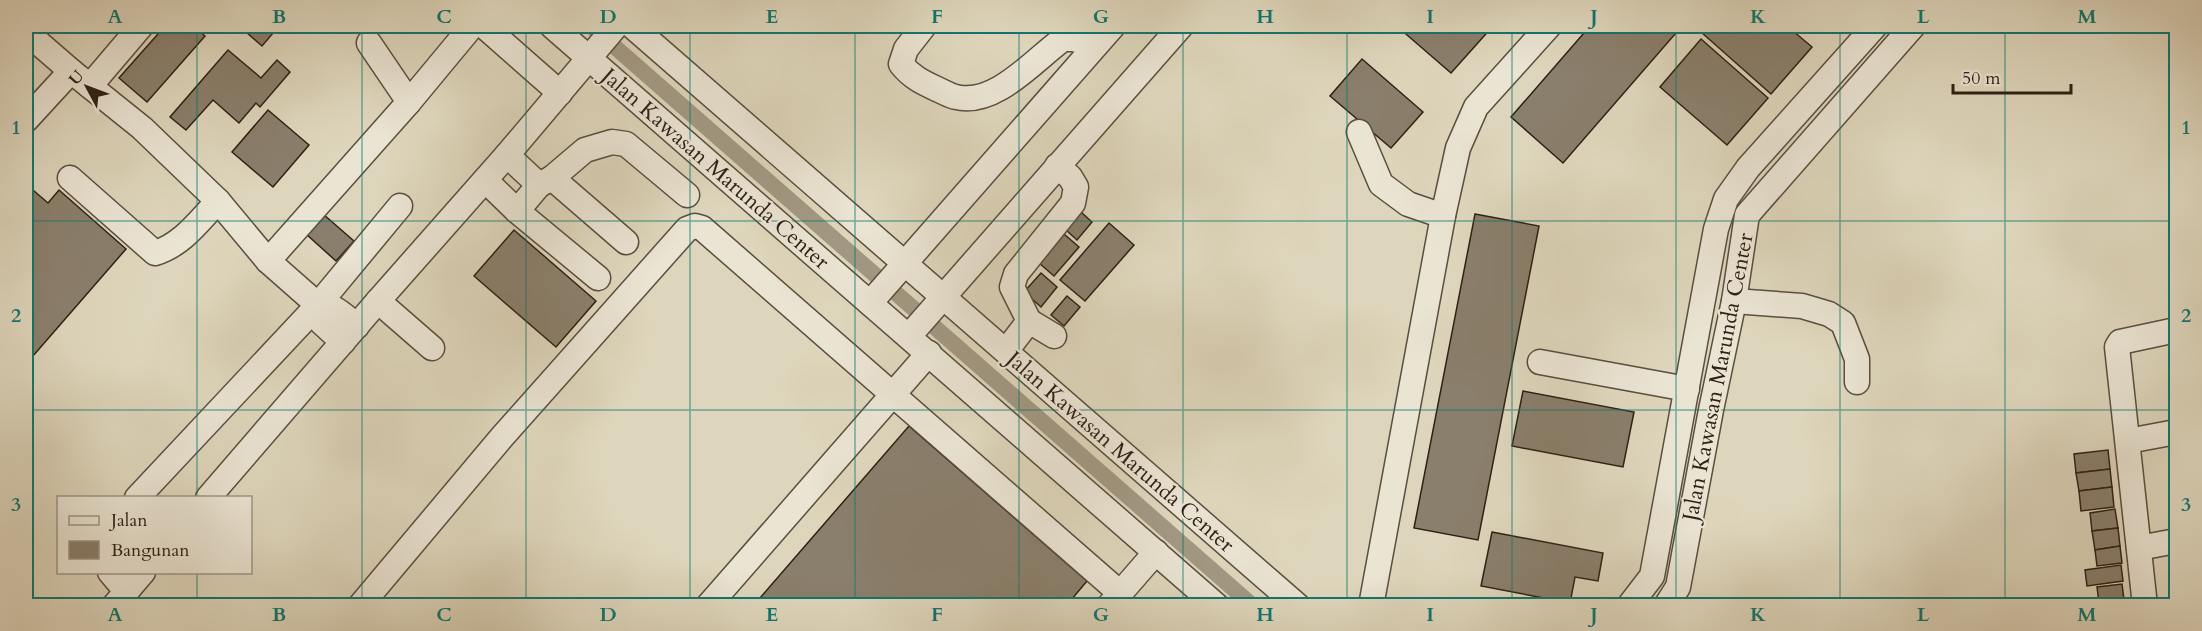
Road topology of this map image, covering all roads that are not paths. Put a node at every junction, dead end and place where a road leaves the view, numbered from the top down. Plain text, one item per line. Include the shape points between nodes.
1 (141, 26) edge
2 (472, 26) edge
3 (484, 26) edge
4 (552, 26) edge
5 (616, 26) edge
6 (632, 26) edge
7 (924, 26) edge
8 (1113, 26) edge
9 (1181, 26) edge
10 (1549, 26) edge
11 (1875, 26) edge
12 (1912, 26) edge
13 (26, 32) edge
14 (369, 43) dead end
15 (1095, 45) junction
16 (590, 55) junction
17 (71, 71) junction
18 (90, 86) junction
19 (560, 93) junction
20 (409, 102) junction
21 (26, 120) edge
22 (1359, 132) dead end
23 (507, 155) junction
24 (1057, 166) junction
25 (70, 178) dead end
26 (485, 180) junction
27 (546, 181) junction
28 (687, 195) dead end
29 (1726, 199) junction
30 (218, 201) junction
31 (400, 206) dead end
32 (517, 211) junction
33 (1747, 215) junction
34 (1443, 216) junction
35 (626, 242) dead end
36 (268, 261) junction
37 (903, 265) junction
38 (598, 278) dead end
39 (942, 299) junction
40 (378, 301) junction
41 (872, 301) junction
42 (1734, 301) junction
43 (318, 305) junction
44 (1029, 321) junction
45 (2176, 330) edge
46 (350, 334) junction
47 (911, 334) junction
48 (1054, 336) dead end
49 (432, 348) dead end
50 (1006, 351) junction
51 (928, 353) junction
52 (1540, 362) dead end
53 (1857, 382) dead end
54 (894, 395) junction
55 (1686, 396) junction
56 (1711, 410) junction
57 (2176, 432) edge
58 (2128, 441) junction
59 (139, 496) edge
60 (210, 496) edge
61 (2176, 541) edge
62 (2139, 548) junction
63 (1156, 552) junction
64 (110, 574) edge
65 (142, 574) edge
66 (120, 598) edge
67 (1114, 599) edge
68 (1211, 604) edge
69 (360, 606) edge
70 (708, 606) edge
71 (1298, 606) edge
72 (1371, 606) edge
73 (1629, 606) edge
74 (1666, 606) edge
75 (2145, 606) edge

1 - 18 street
2 - 20 street
3 - 19 street
4 - 16 street, Jalan Kawasan Marunda Center
5 - 16 street
6 - 37 street, Jalan Kawasan Marunda Center
7 - 15 street via 906,49 901,64 917,80 956,97 990,94 1063,39
8 - 15 street
9 - 24 street
10 - 34 street via 1476,107 1458,148
11 - 29 street, Jalan Kawasan Marunda Center via 1748,168
12 - 33 street, Jalan Kawasan Marunda Center
13 - 17 street
14 - 20 street
15 - 37 street
16 - 19 street, Jalan Kawasan Marunda Center
16 - 41 street, Jalan Kawasan Marunda Center
17 - 18 street
17 - 21 street
18 - 30 street via 142,128
19 - 23 street, Jalan Kawasan Marunda Center
20 - 36 street
22 - 34 street via 1381,184 1408,204
23 - 26 street, Jalan Kawasan Marunda Center
23 - 27 street
24 - 39 street
24 - 44 street via 1076,187 1073,203 1016,274 1012,287
25 - 30 street via 155,253 183,238
26 - 32 street
26 - 40 street, Jalan Kawasan Marunda Center
27 - 28 street via 585,150 612,142 626,144
27 - 32 street
27 - 35 street
29 - 33 street
29 - 55 street, Jalan Kawasan Marunda Center via 1716,229
30 - 36 street
31 - 43 street
32 - 38 street
33 - 42 street, Jalan Kawasan Marunda Center
34 - 72 street
36 - 43 street
37 - 39 street, Jalan Kawasan Marunda Center
37 - 41 street
39 - 47 street
39 - 50 street, Jalan Kawasan Marunda Center
40 - 46 street, Jalan Kawasan Marunda Center
40 - 49 street
41 - 47 street, Jalan Kawasan Marunda Center
42 - 53 street via 1802,306 1844,323 1857,359
42 - 56 street, Jalan Kawasan Marunda Center
43 - 46 street via 321,322
43 - 59 street
44 - 48 street
44 - 50 street
45 - 58 street via 2118,344
46 - 60 street, Jalan Kawasan Marunda Center
47 - 51 street, Jalan Kawasan Marunda Center
50 - 71 street, Jalan Kawasan Marunda Center
51 - 54 street
51 - 63 street, Jalan Kawasan Marunda Center
52 - 55 street
54 - 67 street
54 - 69 street via 702,228 694,226 687,229 502,437
54 - 70 street
55 - 56 street
55 - 73 street, Jalan Kawasan Marunda Center via 1652,576
56 - 74 street, Jalan Kawasan Marunda Center via 1678,587
57 - 58 street
58 - 62 street
61 - 62 street
62 - 75 street
63 - 67 street
63 - 68 street, Jalan Kawasan Marunda Center
64 - 66 street
65 - 66 street

